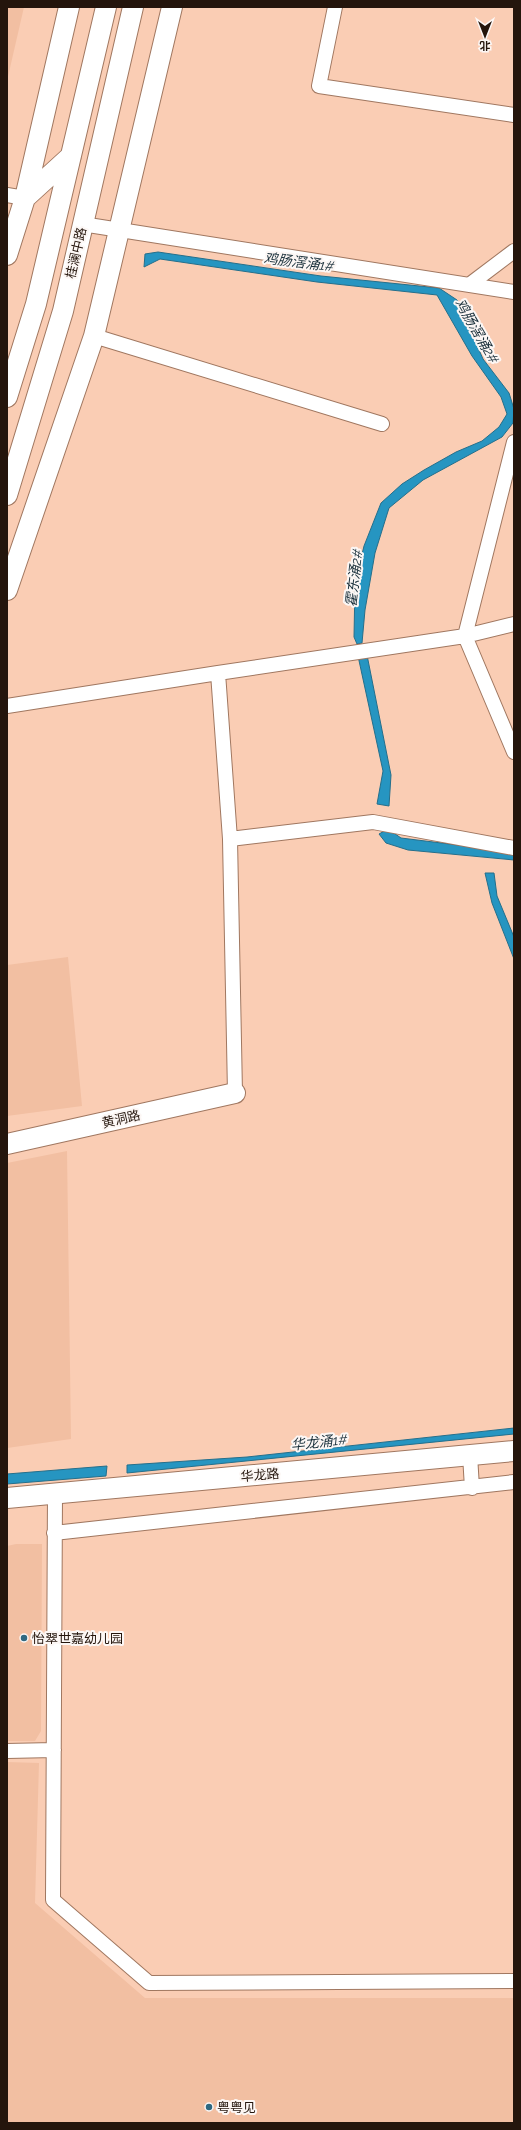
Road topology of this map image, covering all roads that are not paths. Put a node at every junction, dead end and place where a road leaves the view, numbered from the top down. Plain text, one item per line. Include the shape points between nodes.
1 (69, 7) edge
2 (106, 7) edge
3 (132, 7) edge
4 (172, 7) edge
5 (335, 7) edge
6 (514, 115) edge
7 (70, 156) junction
8 (16, 196) edge
9 (82, 224) junction
10 (119, 228) junction
11 (514, 251) edge
12 (7, 255) edge
13 (469, 285) junction
14 (514, 292) edge
15 (94, 336) junction
16 (7, 397) edge
17 (382, 424) dead end
18 (514, 442) edge
19 (7, 495) edge
20 (7, 590) edge
21 (514, 624) edge
22 (465, 636) junction
23 (218, 673) junction
24 (7, 706) edge
25 (514, 752) edge
26 (230, 839) junction
27 (514, 848) edge
28 (235, 1093) joint
29 (7, 1144) edge
30 (514, 1451) edge
31 (470, 1455) junction
32 (514, 1482) edge
33 (472, 1488) junction
34 (55, 1494) junction
35 (7, 1498) edge
36 (54, 1533) junction
37 (54, 1750) junction
38 (7, 1751) edge
39 (514, 1981) edge

1 - 8 main road
2 - 7 main road
3 - 9 main road, 桂澜中路
4 - 10 main road
5 - 6 street via 319,86
7 - 8 main road
7 - 16 main road via 36,304
8 - 12 main road
9 - 10 street
9 - 19 main road, 桂澜中路 via 63,311
10 - 13 street
10 - 15 main road
11 - 13 street
13 - 14 street
15 - 17 street
15 - 20 main road
18 - 22 street
21 - 22 street
22 - 23 street
22 - 25 street
23 - 24 street
23 - 26 street
26 - 27 street via 373,822
26 - 28 street
28 - 29 main road, 黄洞路
30 - 31 main road, 华龙路
31 - 33 street
31 - 34 main road, 华龙路
32 - 33 street
33 - 36 street
34 - 35 main road, 华龙路
34 - 36 street
36 - 37 street
37 - 38 street
37 - 39 street via 53,1900 149,1983

